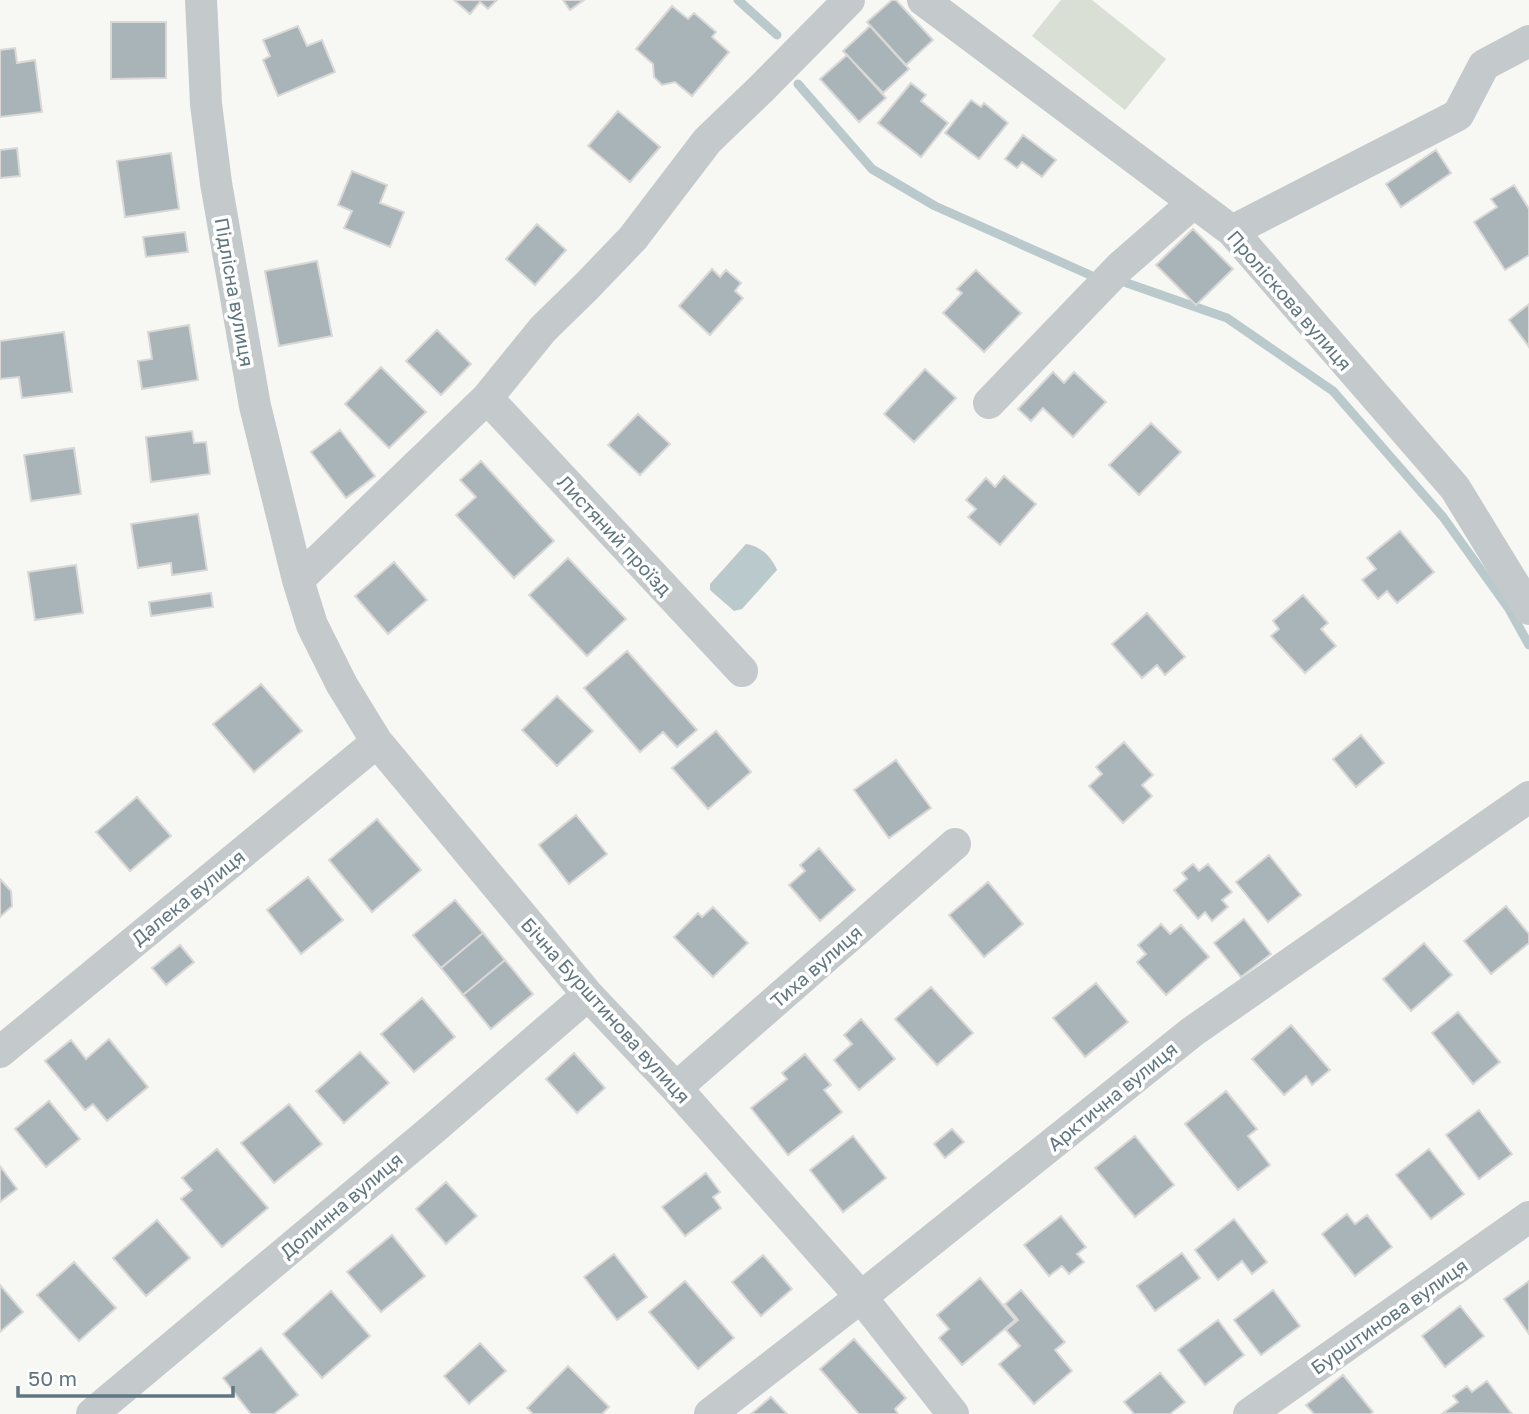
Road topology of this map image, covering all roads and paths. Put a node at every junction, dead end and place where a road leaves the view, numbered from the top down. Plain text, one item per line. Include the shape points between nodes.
1 (201, 0) edge
2 (849, 0) edge
3 (923, 0) edge
4 (1529, 41) edge
5 (1193, 202) junction
6 (1232, 231) junction
7 (487, 398) junction
8 (989, 403) dead end
9 (298, 580) junction
10 (1529, 609) edge
11 (742, 671) dead end
12 (377, 742) junction
13 (1529, 797) edge
14 (955, 844) dead end
15 (589, 995) junction
16 (0, 1052) edge
17 (676, 1088) junction
18 (1529, 1217) edge
19 (861, 1297) junction
20 (92, 1414) edge
21 (710, 1414) edge
22 (953, 1414) edge
23 (1249, 1414) edge

1 - 9 street, Підлісна вулиця via 206,104 216,183 255,406
2 - 7 street via 707,141 634,238 543,329
3 - 5 street, Проліскова вулиця
4 - 6 street via 1484,65 1458,115
5 - 6 street, Проліскова вулиця
5 - 8 street via 1120,267
6 - 10 street, Проліскова вулиця via 1455,488
7 - 9 street
7 - 11 street, Листяний проїзд
9 - 12 street, Бічна Бурштинова вулиця via 312,625
12 - 15 street, Бічна Бурштинова вулиця
12 - 16 street, Далека вулиця
13 - 19 street, Арктична вулиця via 1192,1032
14 - 17 street, Тиха вулиця
15 - 17 street, Бічна Бурштинова вулиця
15 - 20 street, Долинна вулиця
17 - 19 street, Бічна Бурштинова вулиця
18 - 23 street, Бурштинова вулиця
19 - 21 street, Арктична вулиця
19 - 22 street, Бічна Бурштинова вулиця

